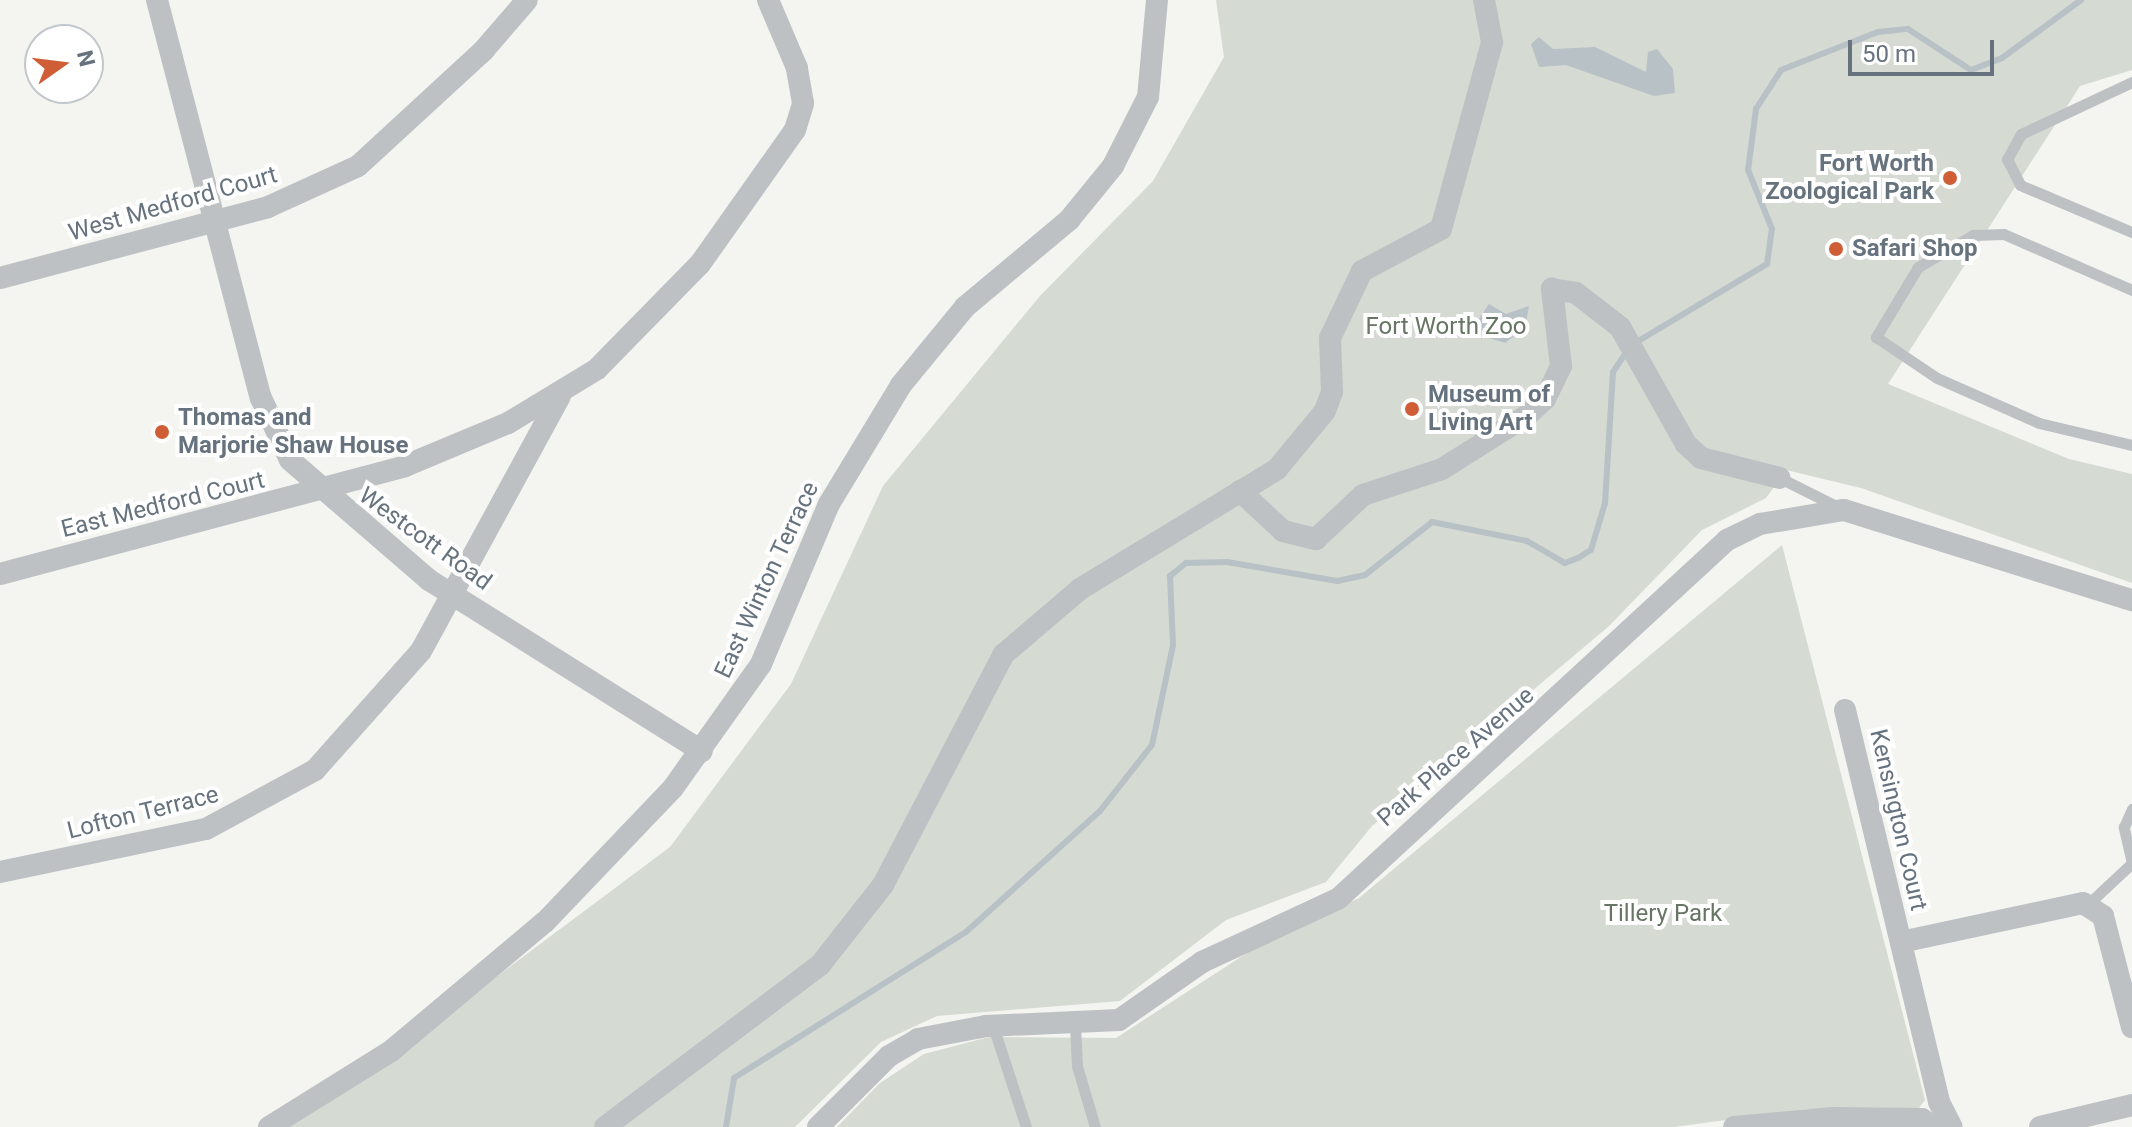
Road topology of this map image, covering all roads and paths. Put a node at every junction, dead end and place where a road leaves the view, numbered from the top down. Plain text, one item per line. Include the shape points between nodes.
1 (157, 0) edge
2 (527, 0) edge
3 (768, 0) edge
4 (1157, 0) edge
5 (1484, 0) edge
6 (2132, 82) edge
7 (213, 224) junction
8 (2132, 232) edge
9 (0, 278) edge
10 (2132, 290) edge
11 (561, 395) junction
12 (2132, 445) edge
13 (1780, 478) joint
14 (319, 491) junction
15 (1240, 491) junction
16 (1844, 510) junction
17 (0, 574) edge
18 (453, 596) junction
19 (2132, 600) edge
20 (1845, 710) dead end
21 (702, 751) junction
22 (2132, 809) edge
23 (2132, 863) edge
24 (0, 872) edge
25 (2087, 905) junction
26 (1901, 942) junction
27 (1075, 1025) junction
28 (993, 1026) junction
29 (2132, 1027) edge
30 (2132, 1105) edge
31 (269, 1127) edge
32 (605, 1127) edge
33 (818, 1127) edge
34 (1026, 1127) edge
35 (1095, 1127) edge
36 (1734, 1127) edge
37 (1934, 1127) edge
38 (1952, 1127) edge
39 (2040, 1127) edge

1 - 7 street, Westcott Road
2 - 7 street, West Medford Court via 483,51 358,166
3 - 11 street via 797,68 803,103 795,130 700,264 643,326
4 - 21 street, East Winton Terrace via 1155,51 1135,128 1088,201 965,307 901,385 829,504 761,664
5 - 15 street via 1492,42 1441,229 1362,271 1330,338 1330,402 1277,469
6 - 8 lane via 2021,134 2007,159 2020,185
7 - 9 street, West Medford Court
7 - 14 street, Westcott Road via 261,398 290,460
10 - 12 lane via 2004,234 1943,246 1918,267 1876,337 1937,378 2039,423
11 - 14 street, East Medford Court via 457,446
11 - 18 street, Lofton Terrace
13 - 15 street via 1701,458 1686,444 1658,384 1620,327 1576,293 1552,289 1561,366 1545,399 1442,469 1363,495 1328,534 1298,538
13 - 16 lane
14 - 17 street, East Medford Court
14 - 18 street, Westcott Road
15 - 32 street via 1080,589 1004,654 883,885 820,965
16 - 19 street, Park Place Avenue
16 - 27 street, Park Place Avenue via 1789,513 1727,540 1338,899 1202,962 1135,1013
18 - 21 street, Westcott Road
18 - 24 street, Lofton Terrace via 374,712 315,770 206,829
20 - 26 street, Kensington Court
21 - 31 street, East Winton Terrace via 545,922 391,1051
22 - 23 lane via 2124,827
23 - 25 lane
25 - 26 street via 2059,904
25 - 29 street via 2103,916
26 - 38 street, Kensington Court via 1939,1102
27 - 28 street, Park Place Avenue
27 - 35 lane via 1077,1066
28 - 33 street, Park Place Avenue via 918,1039 889,1056
28 - 34 lane
30 - 39 street
36 - 37 street via 1833,1118 1922,1119

